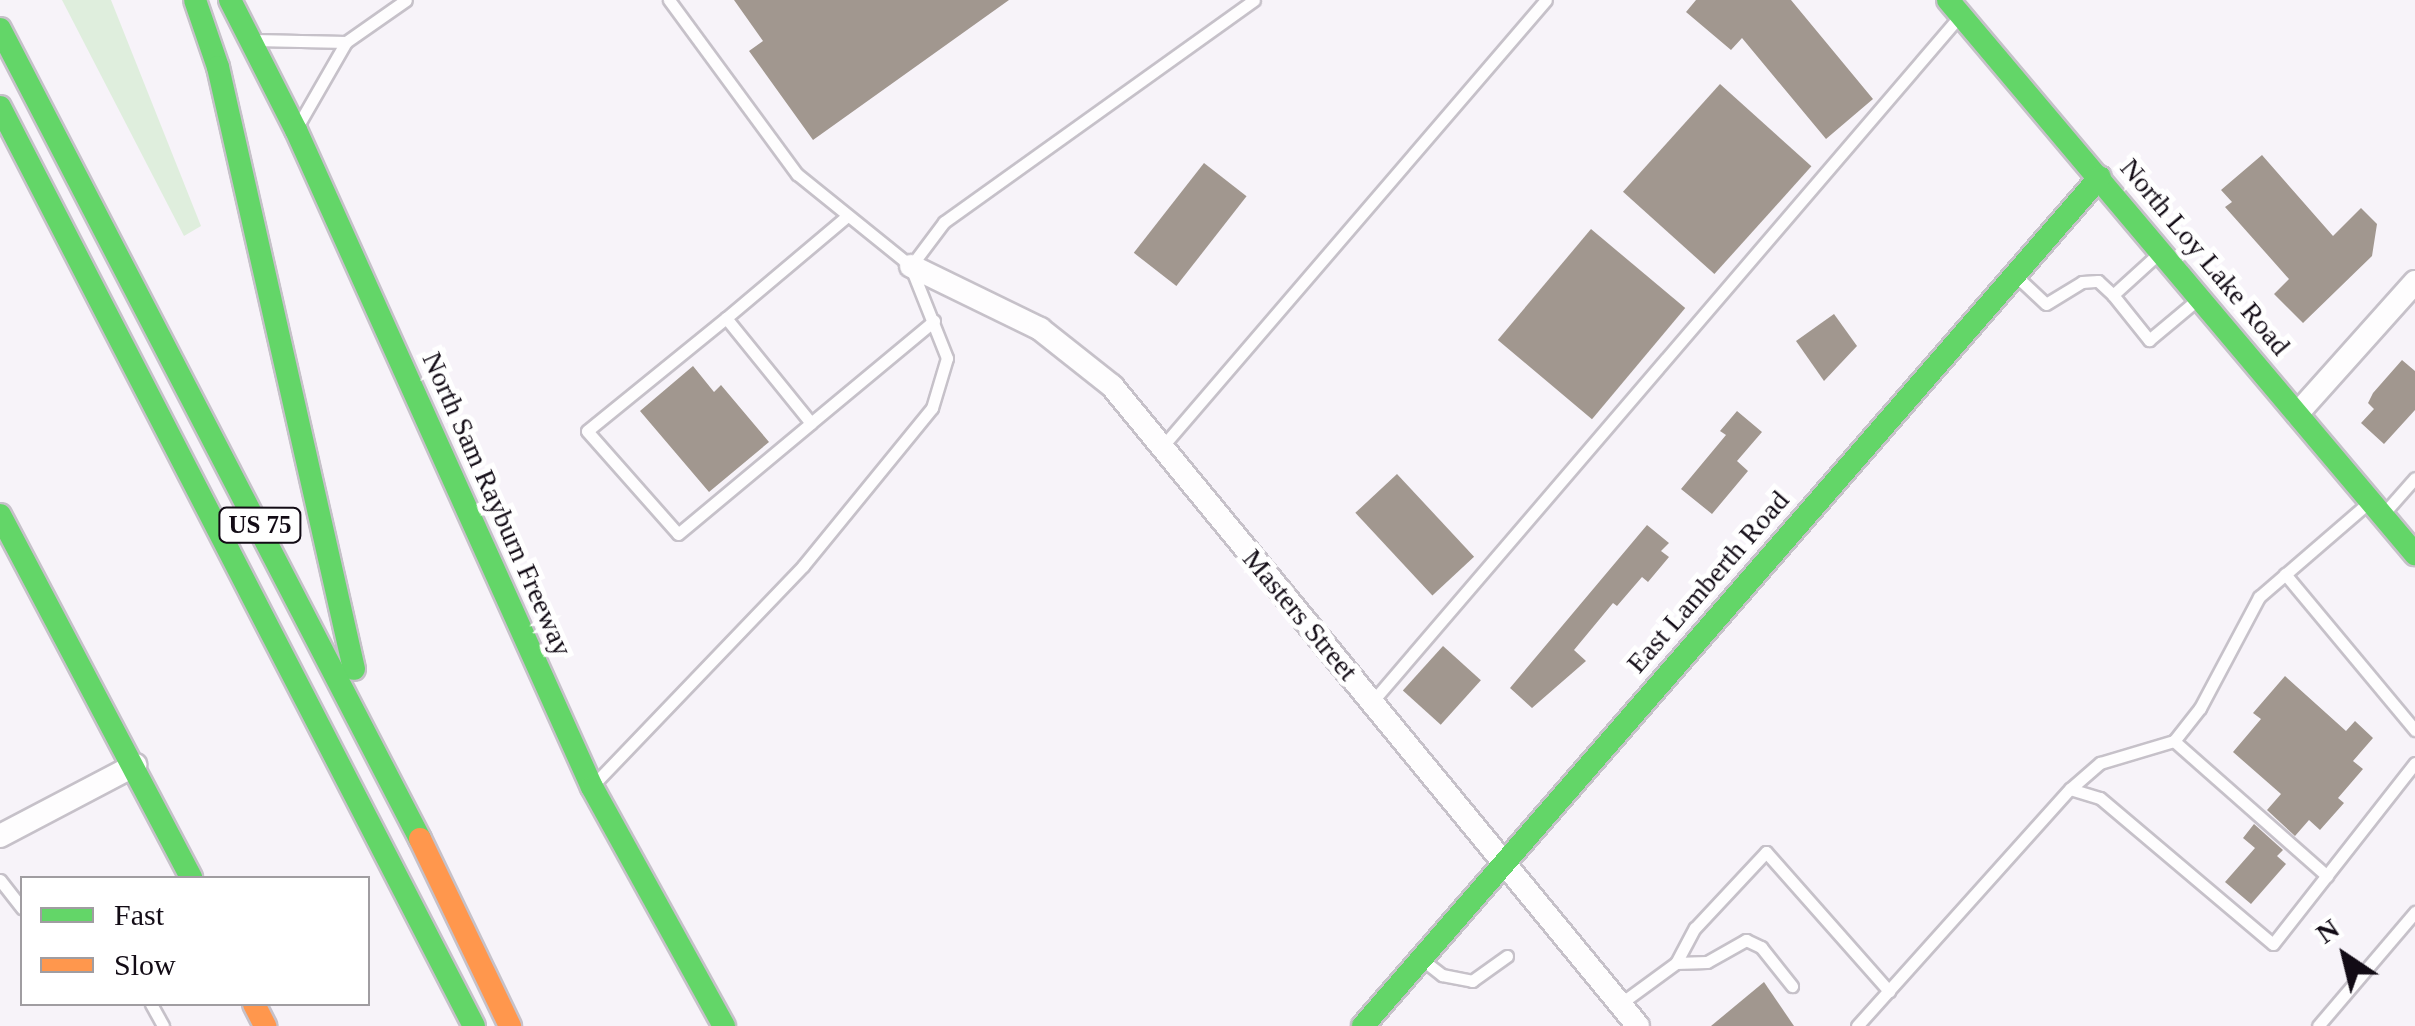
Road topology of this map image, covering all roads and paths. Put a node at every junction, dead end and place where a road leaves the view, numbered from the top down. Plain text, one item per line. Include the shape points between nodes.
1 (195, 0) edge
2 (230, 0) edge
3 (406, 0) edge
4 (668, 0) edge
5 (1254, 0) edge
6 (1546, 0) edge
7 (1954, 7) edge
8 (0, 29) edge
9 (250, 40) junction
10 (346, 42) junction
11 (0, 107) edge
12 (296, 130) junction
13 (2100, 177) junction
14 (846, 217) junction
15 (2161, 251) junction
16 (910, 266) junction
17 (2015, 275) junction
18 (2415, 282) edge
19 (2113, 294) junction
20 (2200, 298) junction
21 (726, 318) junction
22 (934, 321) junction
23 (2297, 414) junction
24 (810, 423) junction
25 (1162, 447) junction
26 (2415, 478) edge
27 (2377, 507) junction
28 (0, 516) edge
29 (2415, 554) edge
30 (2284, 574) junction
31 (1372, 702) junction
32 (2415, 730) edge
33 (2174, 741) junction
34 (373, 742) junction
35 (2415, 763) edge
36 (134, 766) junction
37 (592, 787) junction
38 (2070, 788) junction
39 (0, 836) edge
40 (1504, 862) junction
41 (190, 876) edge
42 (2327, 876) junction
43 (0, 880) edge
44 (20, 905) edge
45 (2415, 912) edge
46 (1506, 956) dead end
47 (1420, 959) junction
48 (1676, 964) junction
49 (1792, 986) dead end
50 (1889, 991) junction
51 (1620, 1004) junction
52 (474, 1026) edge
53 (510, 1026) edge
54 (724, 1026) edge
55 (1362, 1026) edge
56 (1638, 1026) edge
57 (1857, 1026) edge
58 (2318, 1026) edge

1 - 34 main road via 218,67
2 - 9 main road, North Sam Rayburn Freeway
3 - 10 lane
4 - 14 lane via 797,174
5 - 16 lane via 944,222
6 - 25 lane
7 - 13 main road, North Loy Lake Road
7 - 31 lane
8 - 34 main road, US 75
9 - 10 lane
9 - 12 main road, North Sam Rayburn Freeway
10 - 12 lane
11 - 52 main road, US 75
12 - 37 main road, North Sam Rayburn Freeway
13 - 15 main road, North Loy Lake Road
13 - 17 main road, East Lamberth Road
14 - 16 lane
14 - 21 lane
15 - 19 lane
15 - 20 main road, North Loy Lake Road
16 - 22 lane
16 - 25 street, Masters Street via 1040,328 1112,386
17 - 19 lane via 2046,304 2082,282 2098,281
17 - 40 main road, East Lamberth Road
18 - 23 street
19 - 20 lane via 2149,340
20 - 23 main road, North Loy Lake Road
21 - 24 lane
21 - 24 lane via 588,431 678,534
22 - 24 lane
22 - 37 lane via 947,358 932,408 803,566
23 - 27 main road, North Loy Lake Road
25 - 31 street, Masters Street
26 - 27 lane
27 - 29 main road, North Loy Lake Road
27 - 30 lane
28 - 36 main road
30 - 32 lane
30 - 33 lane via 2259,597 2200,708
31 - 40 street, Masters Street
33 - 38 lane via 2100,762
33 - 42 lane
34 - 53 main road, US 75
35 - 42 lane
36 - 39 street
36 - 41 main road
37 - 54 main road, North Sam Rayburn Freeway
38 - 42 lane via 2100,798 2273,944
38 - 50 lane
40 - 47 main road, East Lamberth Road
40 - 51 street, Masters Street
43 - 44 lane
45 - 58 lane
46 - 47 lane via 1472,981 1442,975
47 - 55 main road, East Lamberth Road
48 - 49 lane via 1707,962 1746,940 1761,947
48 - 50 lane via 1694,928 1766,852
48 - 51 lane
50 - 57 lane
51 - 56 street, Masters Street

